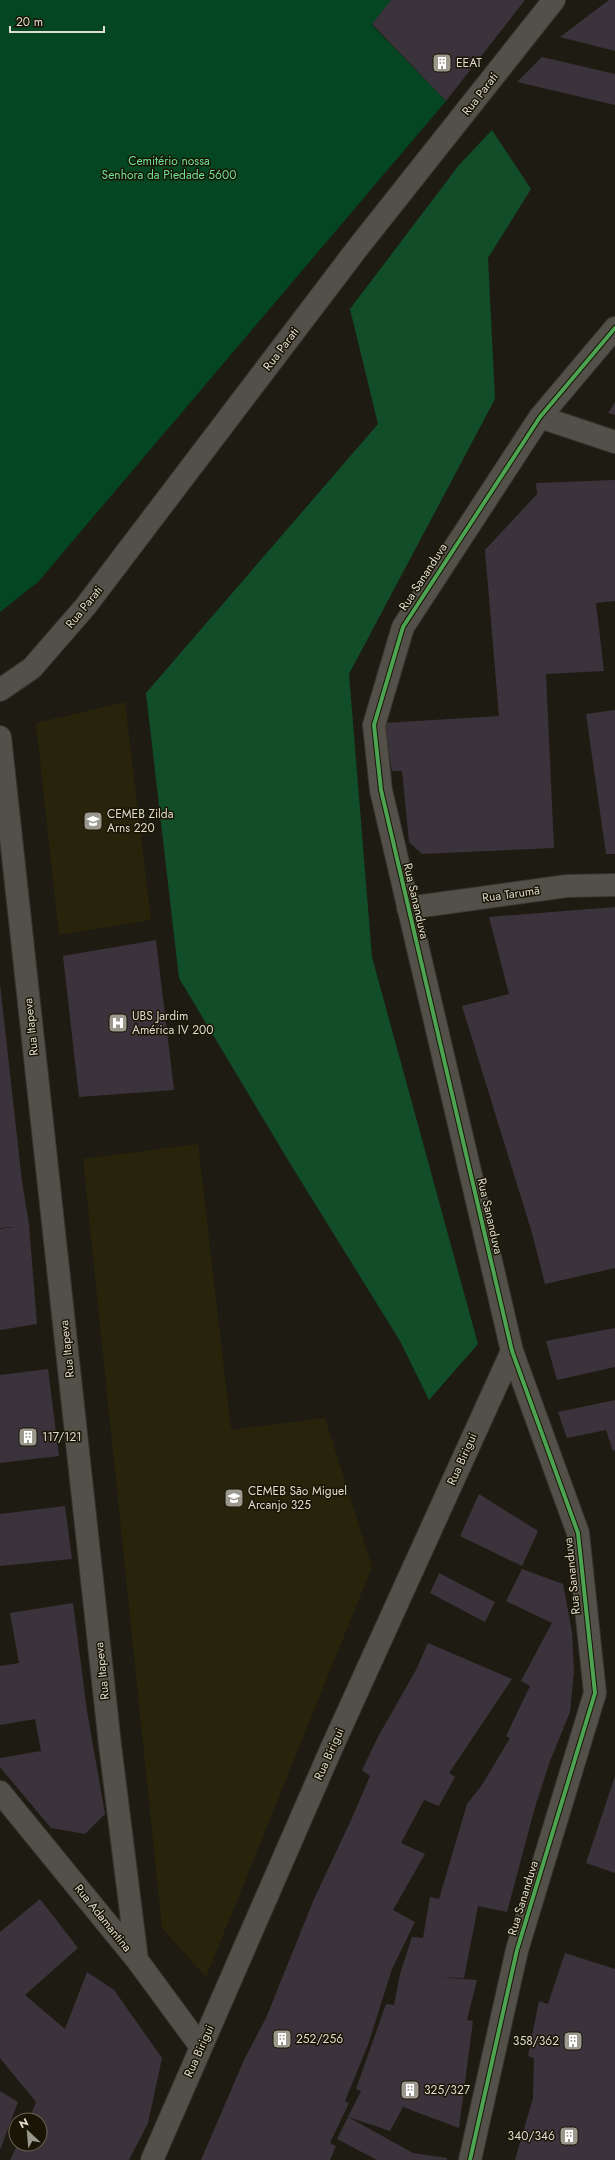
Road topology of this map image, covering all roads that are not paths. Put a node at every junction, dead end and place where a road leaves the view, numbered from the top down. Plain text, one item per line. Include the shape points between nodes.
1 (554, 0) edge
2 (615, 328) edge
3 (540, 417) junction
4 (615, 442) edge
5 (0, 690) edge
6 (0, 737) edge
7 (615, 885) edge
8 (408, 908) junction
9 (512, 1351) junction
10 (0, 1792) edge
11 (137, 1960) junction
12 (201, 2047) junction
13 (152, 2160) edge
14 (470, 2160) edge

1 - 5 street, Rua Parati via 352,257 85,607 32,668
2 - 3 street, Rua Sananduva
3 - 4 street
3 - 8 street, Rua Sananduva via 403,627 374,725 381,790
6 - 11 street, Rua Itapeva via 110,1745
7 - 8 street, Rua Tarumã via 567,886
8 - 9 street, Rua Sananduva
9 - 12 street, Rua Birigui via 332,1747
9 - 14 street, Rua Sananduva via 578,1533 595,1693 517,1950
10 - 11 street, Rua Adamantina
11 - 12 street, Rua Adamantina
12 - 13 street, Rua Birigui

